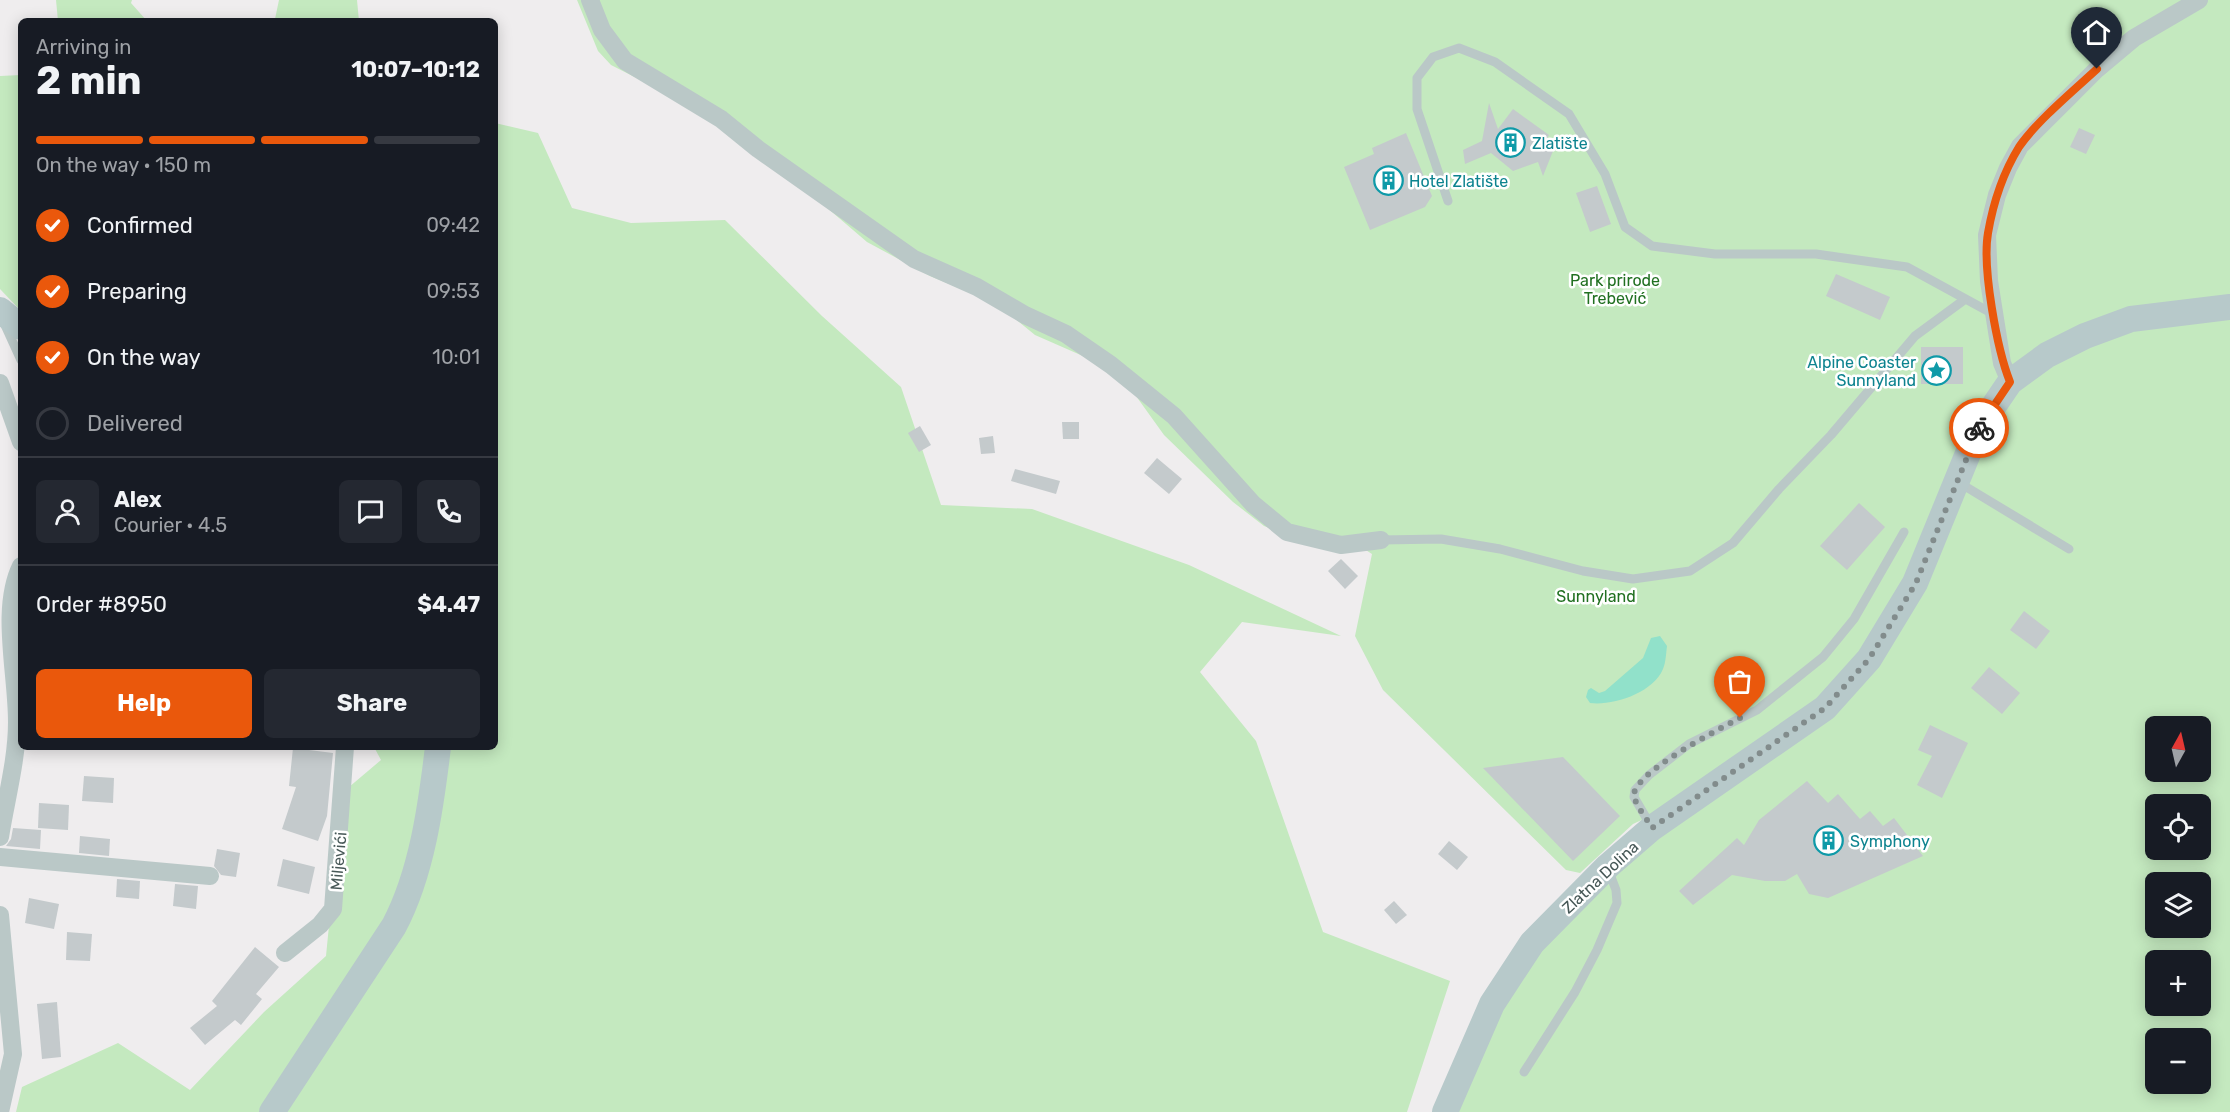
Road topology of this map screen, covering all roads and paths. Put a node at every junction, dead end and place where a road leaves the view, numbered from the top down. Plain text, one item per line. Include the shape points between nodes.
1 (590, 0) edge
2 (2199, 0) edge
3 (1448, 201) dead end
4 (1964, 300) junction
5 (2230, 307) edge
6 (0, 310) edge
7 (0, 315) edge
8 (1995, 315) junction
9 (18, 325) edge
10 (18, 354) edge
11 (2010, 382) junction
12 (0, 386) edge
13 (18, 434) edge
14 (1956, 481) junction
15 (1904, 532) dead end
16 (1381, 540) joint
17 (2069, 549) dead end
18 (18, 570) edge
19 (345, 750) edge
20 (438, 750) edge
21 (6, 772) edge
22 (1652, 828) junction
23 (0, 837) edge
24 (0, 857) edge
25 (1608, 866) junction
26 (210, 876) dead end
27 (0, 915) edge
28 (285, 953) dead end
29 (1524, 1072) dead end
30 (0, 1112) edge
31 (272, 1112) edge
32 (1445, 1112) edge

1 - 16 street via 602,30 625,61 721,119 914,259 1066,334 1111,365 1174,416 1253,504 1287,532 1341,544
2 - 8 street via 2134,38 2088,77 2020,146 1997,195 1987,235
3 - 4 lane via 1418,109 1417,78 1433,57 1459,48 1495,62 1569,114 1605,174 1625,227 1652,246 1715,254 1816,254 1907,267
4 - 8 lane
4 - 16 lane via 1915,336 1733,543 1690,571 1633,579 1582,572 1500,549 1441,539
5 - 11 main road, Zlatna Dolina via 2131,319 2085,336
6 - 9 main road
7 - 10 lane
8 - 11 street via 2002,363
11 - 14 main road, Zlatna Dolina via 1978,429
12 - 13 street
14 - 17 lane
14 - 22 main road, Zlatna Dolina via 1916,583 1869,659 1825,708
15 - 22 lane via 1854,619 1823,657 1757,710 1689,744 1635,790 1634,798
18 - 21 street via 6,586 1,614 1,639 17,722
19 - 28 street, Miljevići via 333,909 320,925
20 - 31 main road via 433,788 405,904
21 - 23 street
22 - 25 main road, Zlatna Dolina
24 - 26 street
25 - 29 lane via 1617,903 1575,992
25 - 32 main road, Zlatna Dolina via 1532,943 1492,1004
27 - 30 street via 13,1054

